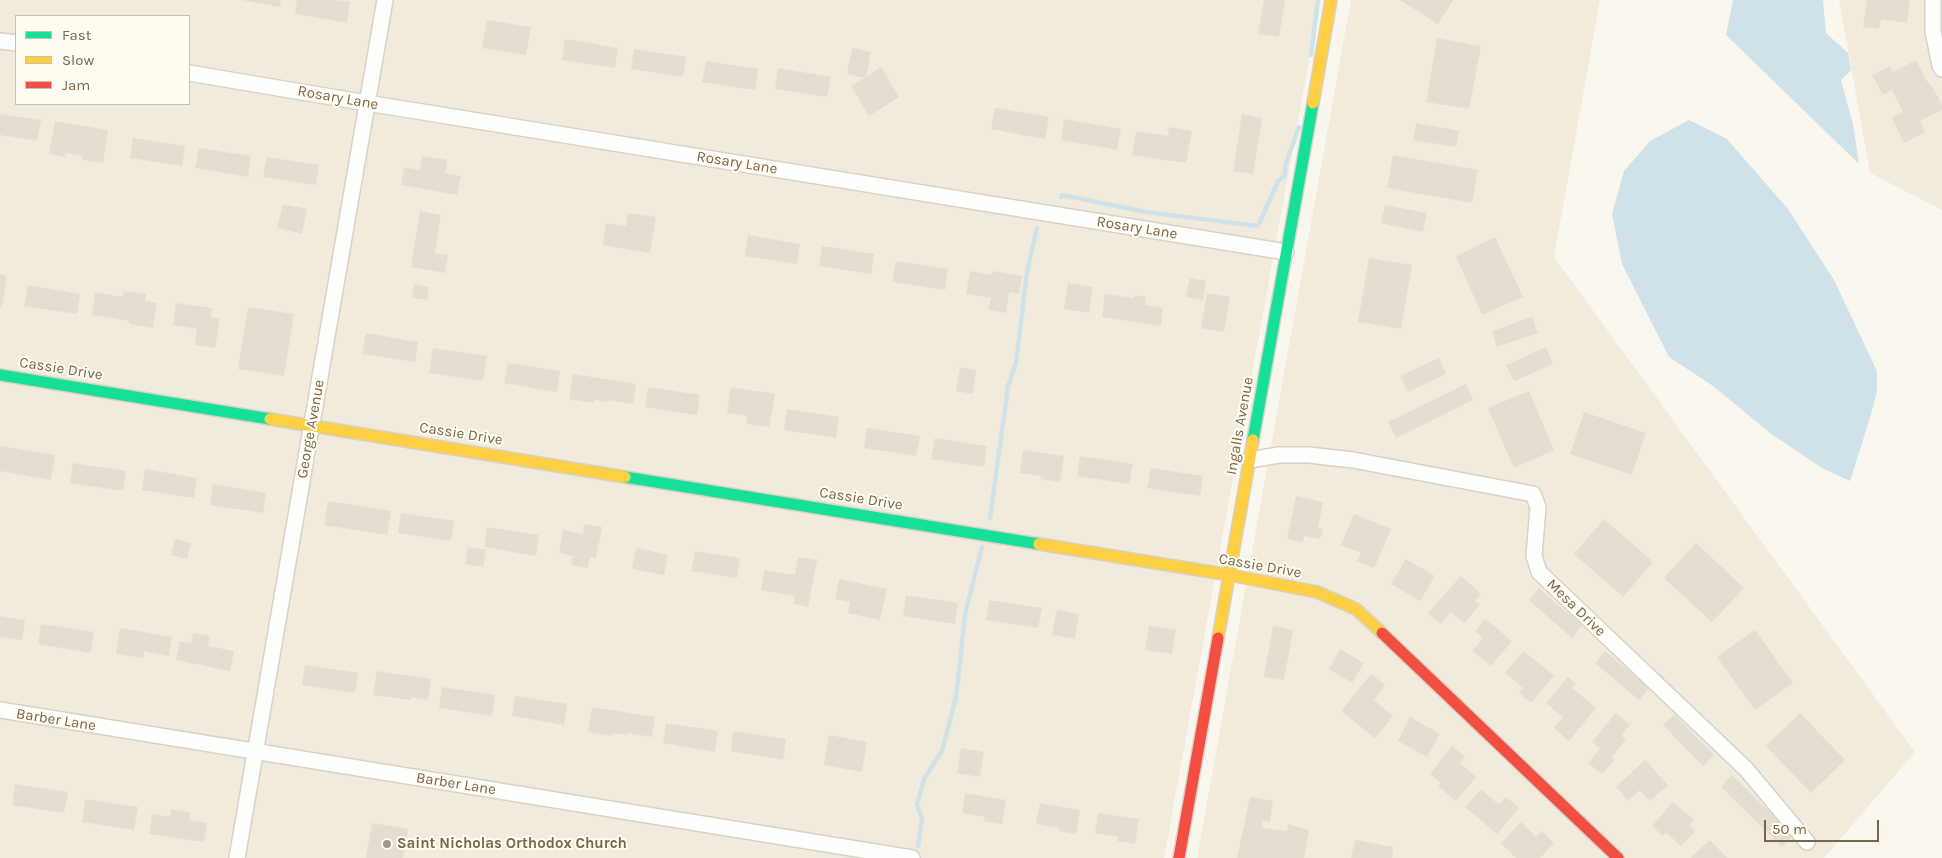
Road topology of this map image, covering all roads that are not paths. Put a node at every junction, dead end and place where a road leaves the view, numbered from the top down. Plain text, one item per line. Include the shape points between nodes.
1 (385, 0) edge
2 (1331, 0) edge
3 (1933, 0) edge
4 (0, 41) edge
5 (15, 43) edge
6 (1942, 69) edge
7 (190, 73) edge
8 (367, 103) junction
9 (1286, 252) junction
10 (0, 375) edge
11 (312, 425) junction
12 (1249, 460) junction
13 (1230, 574) junction
14 (0, 710) edge
15 (255, 752) junction
16 (1807, 842) dead end
17 (236, 858) edge
18 (912, 858) edge
19 (1179, 858) edge
20 (1618, 858) edge

1 - 8 street, George Avenue
2 - 9 street, Ingalls Avenue
3 - 6 street via 1933,31
4 - 5 street
7 - 8 street, Rosary Lane
8 - 9 street, Rosary Lane
8 - 11 street, George Avenue
9 - 12 street, Ingalls Avenue
10 - 11 street, Cassie Drive
11 - 13 street, Cassie Drive
11 - 15 street, George Avenue
12 - 13 street, Ingalls Avenue
12 - 16 street, Mesa Drive via 1279,455 1328,457 1533,494 1538,506 1534,556 1539,572 1746,769
13 - 19 street, Ingalls Avenue
13 - 20 street, Cassie Drive via 1317,592 1356,609
14 - 15 street, Barber Lane
15 - 17 street, George Avenue
15 - 18 street, Barber Lane

